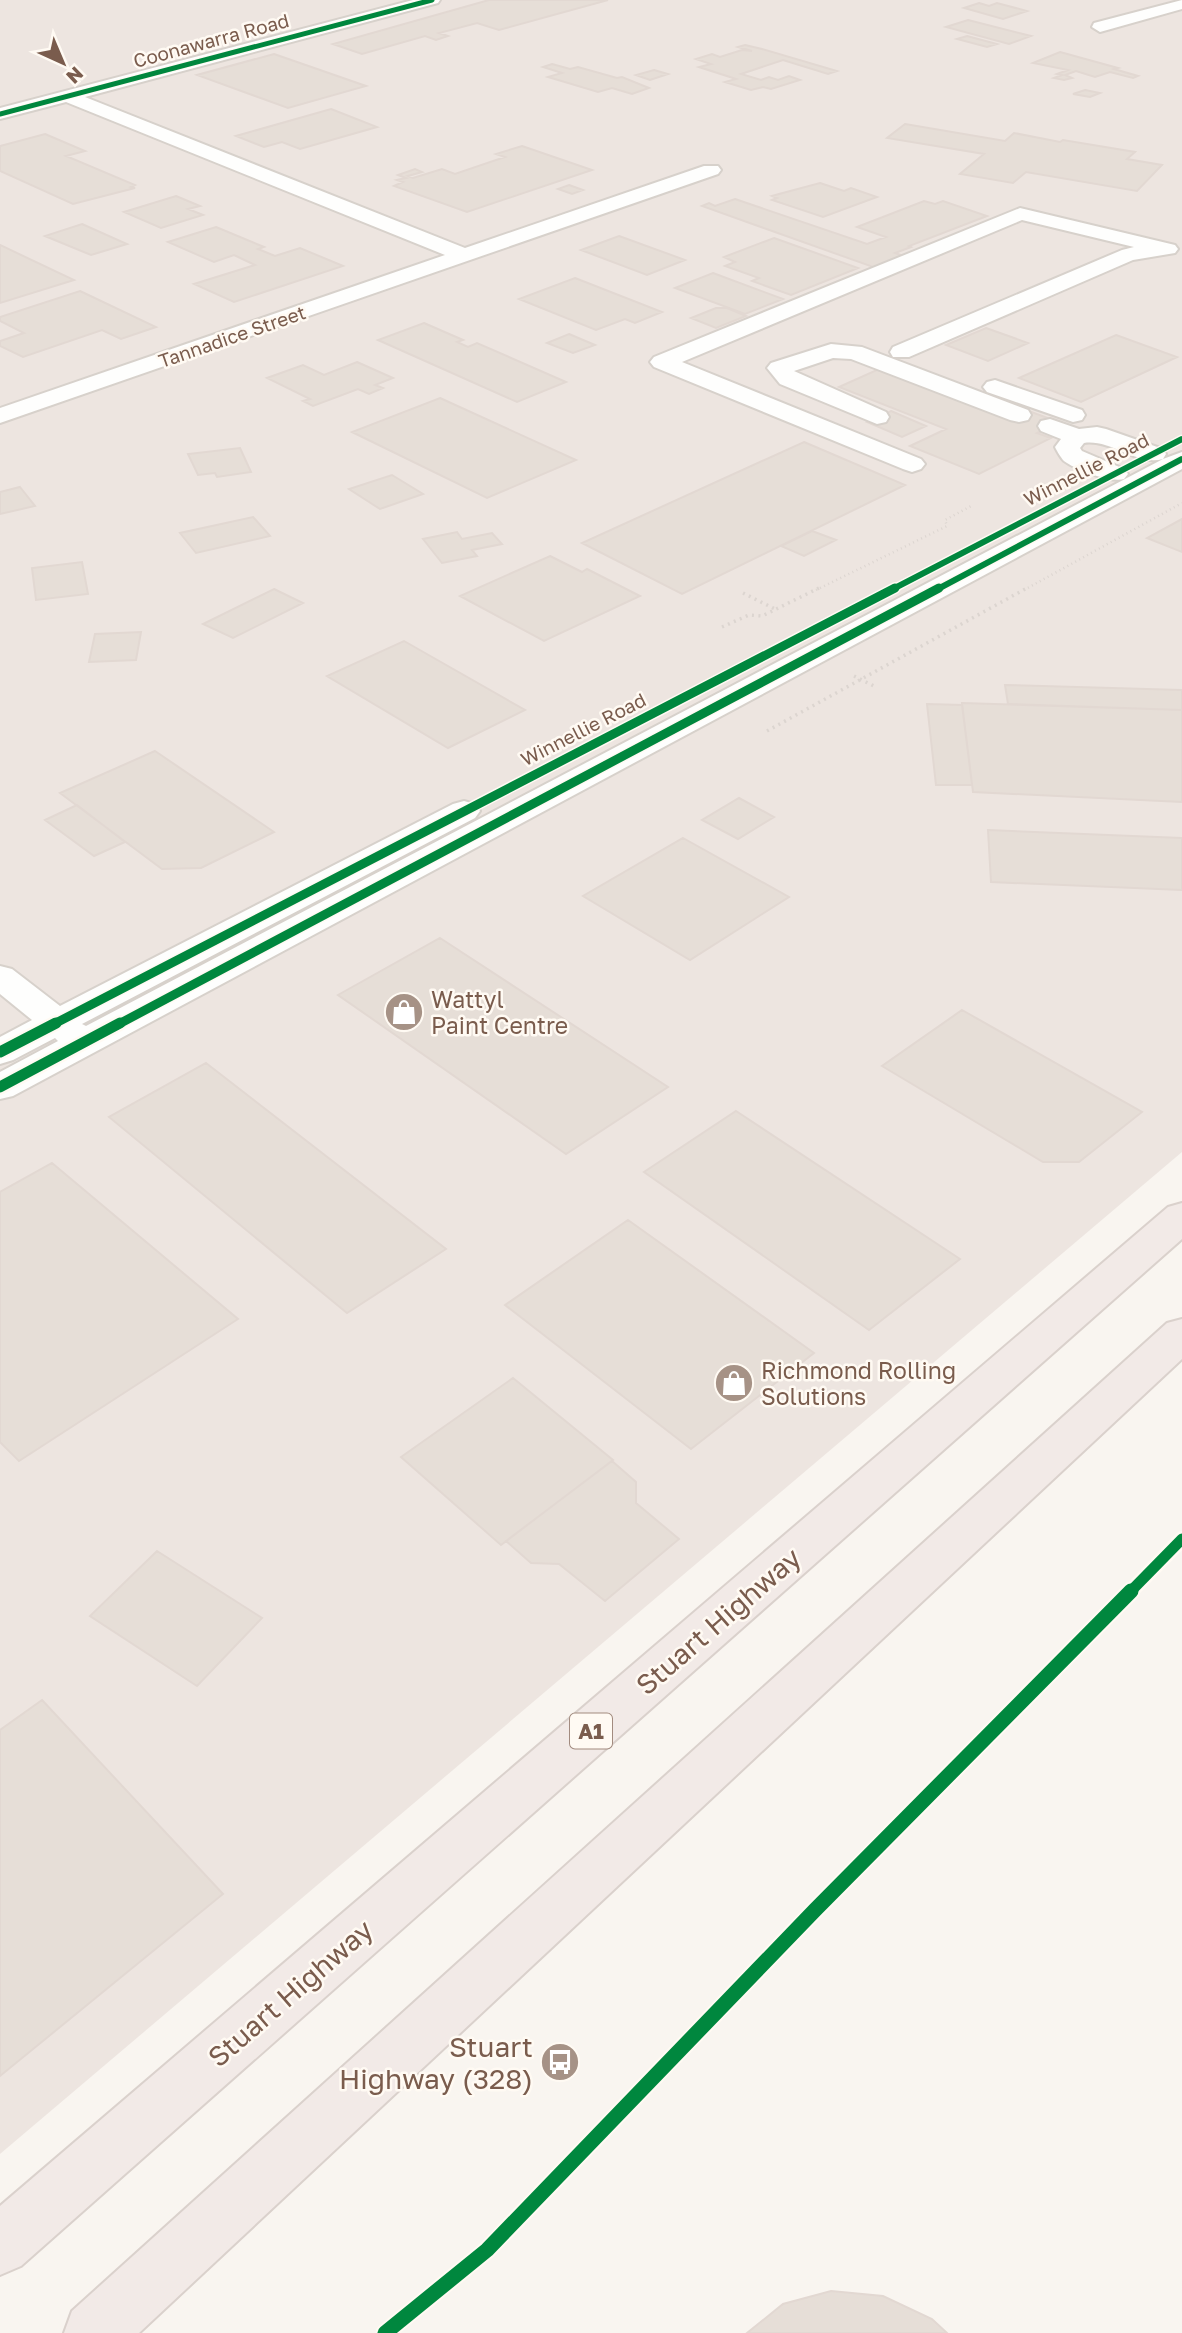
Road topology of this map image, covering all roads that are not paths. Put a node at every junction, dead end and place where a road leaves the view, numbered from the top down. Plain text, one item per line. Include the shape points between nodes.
1 (432, 0) edge
2 (1182, 4) edge
3 (281, 19) dead end
4 (1100, 27) dead end
5 (314, 31) junction
6 (67, 96) junction
7 (0, 114) edge
8 (711, 170) dead end
9 (1175, 251) edge
10 (464, 255) junction
11 (1019, 415) dead end
12 (0, 416) edge
13 (877, 417) dead end
14 (1050, 426) dead end
15 (1074, 426) junction
16 (1182, 439) edge
17 (1168, 456) edge
18 (912, 464) dead end
19 (1115, 474) junction
20 (0, 977) edge
21 (70, 1032) junction
22 (0, 1052) edge
23 (0, 1087) edge
24 (1182, 1217) edge
25 (1182, 1334) edge
26 (0, 2245) edge
27 (94, 2333) edge

1 - 5 street, Coonawarra Road
2 - 4 street
3 - 5 street
5 - 6 street, Coonawarra Road
6 - 7 street, Coonawarra Road
6 - 10 street
8 - 10 street, Tannadice Street
9 - 15 street via 1129,254 901,352
9 - 18 street via 1020,215 662,362
10 - 12 street, Tannadice Street
11 - 13 street via 854,352 831,351 779,368 788,379
14 - 15 street
15 - 17 street
15 - 19 street via 1067,447 1073,456
16 - 17 street, Winnellie Road
17 - 19 street, Winnellie Road
17 - 21 street, Winnellie Road
19 - 21 street, Winnellie Road
20 - 21 street
21 - 22 street, Winnellie Road
21 - 23 street, Winnellie Road
24 - 26 highway, Stuart Highway / A1
25 - 27 highway

